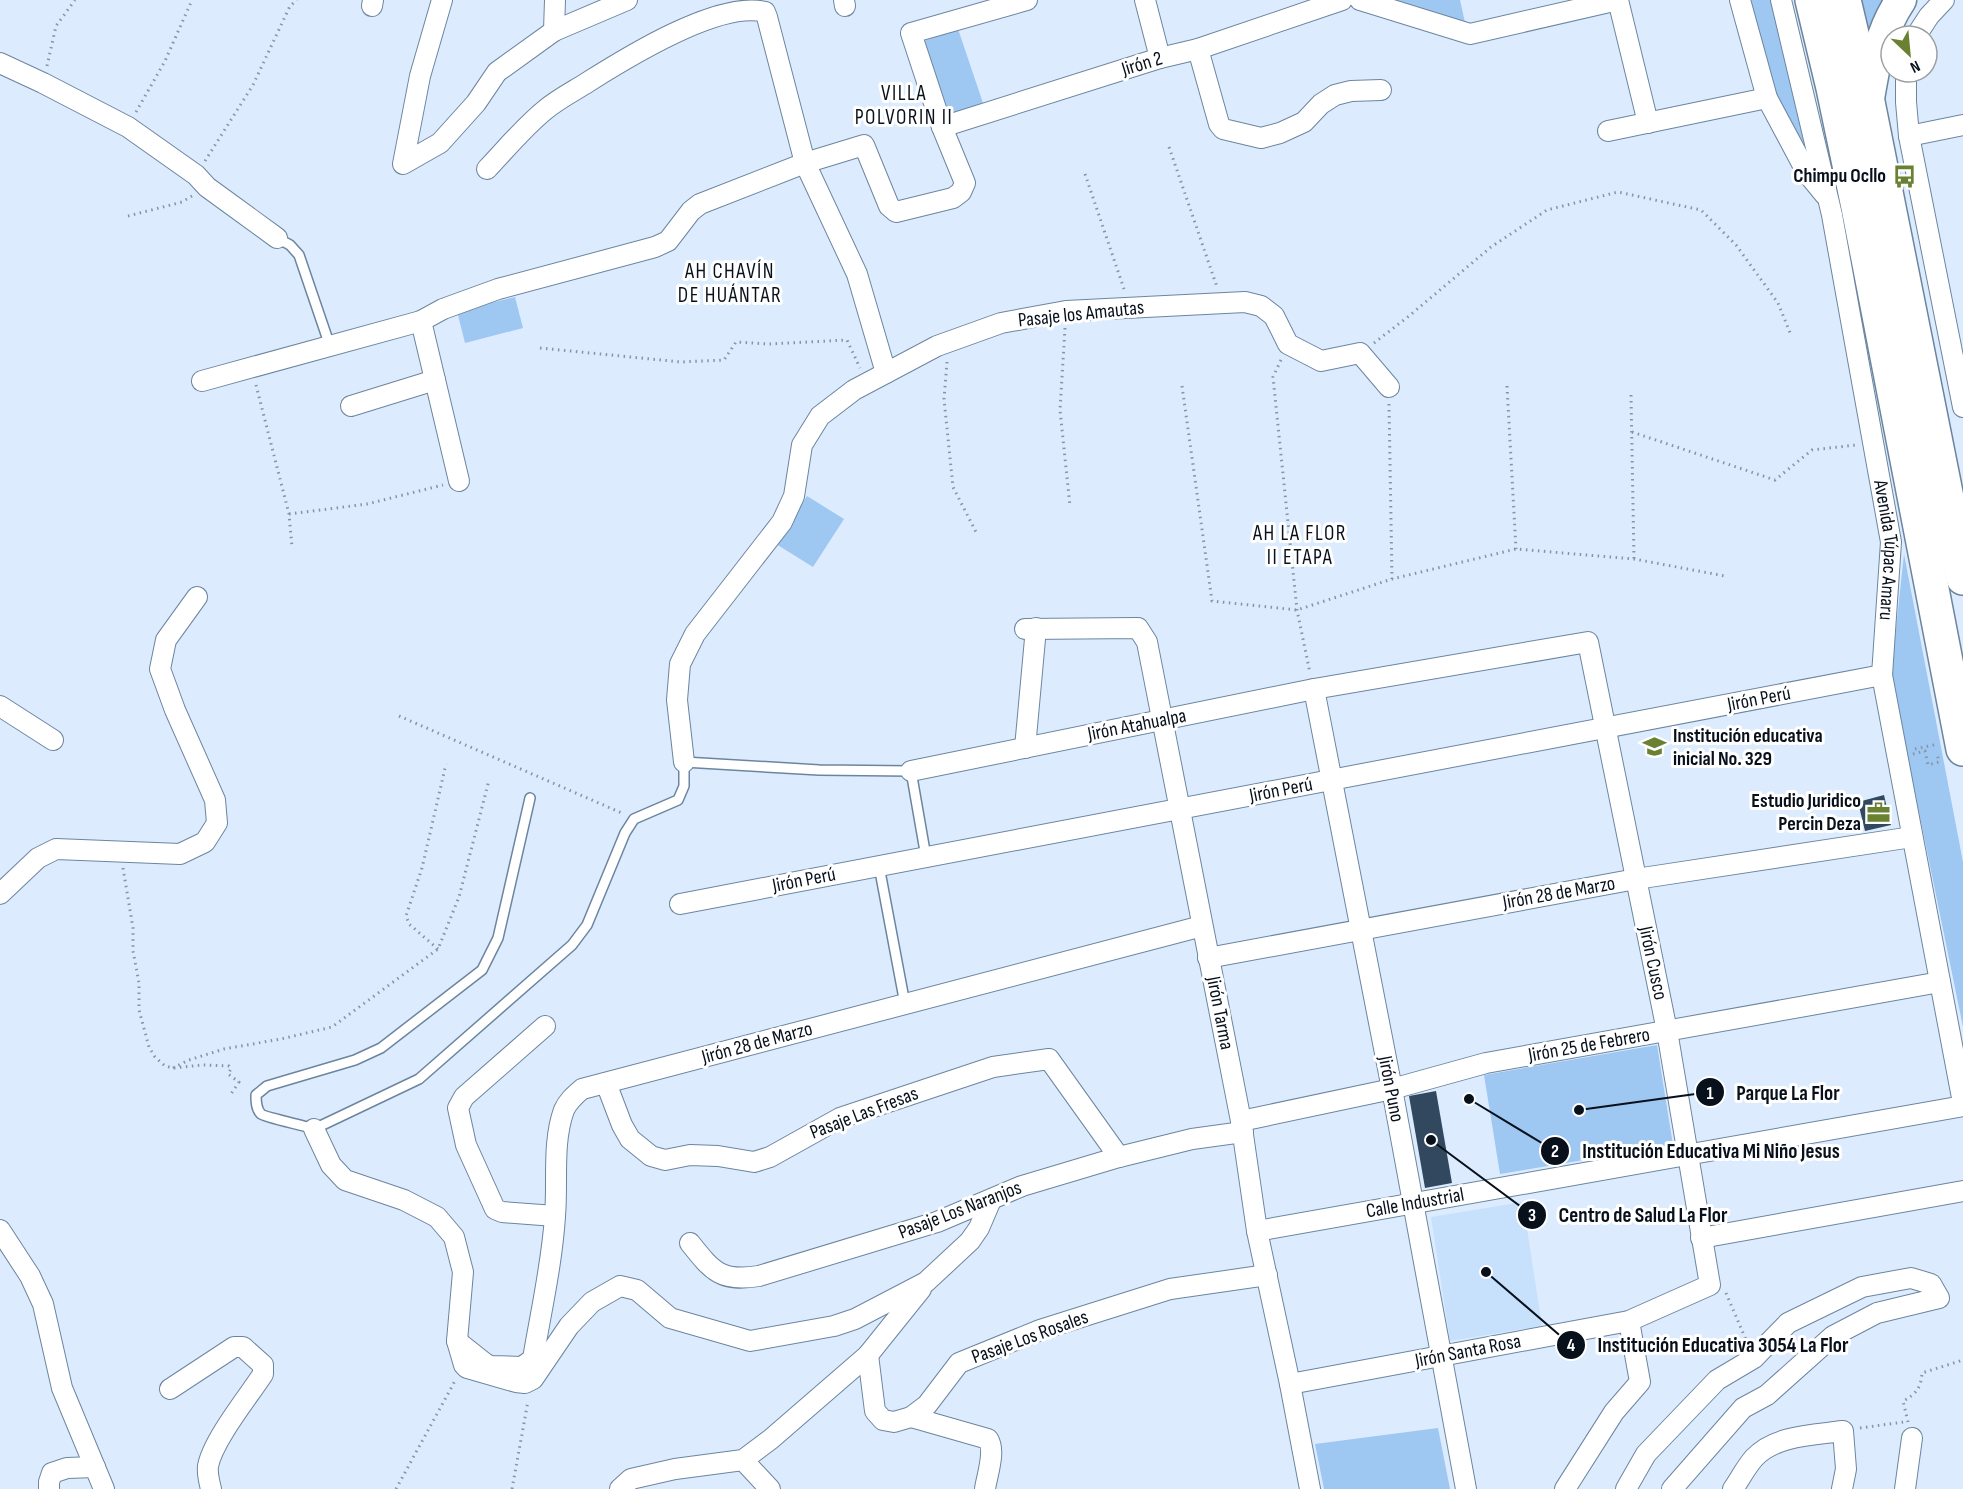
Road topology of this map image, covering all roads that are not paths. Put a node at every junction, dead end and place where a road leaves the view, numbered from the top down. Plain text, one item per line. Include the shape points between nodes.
1 (442, 0) edge
2 (555, 0) edge
3 (627, 0) edge
4 (1027, 0) edge
5 (1145, 0) edge
6 (1342, 0) edge
7 (1360, 0) edge
8 (1618, 0) edge
9 (1740, 0) edge
10 (1781, 0) edge
11 (1812, 0) edge
12 (1826, 0) edge
13 (1844, 0) edge
14 (1900, 0) edge
15 (1944, 0) edge
16 (1558, 7) edge
17 (1924, 24) edge
18 (554, 31) junction
19 (1821, 34) junction
20 (1198, 49) junction
21 (1160, 57) junction
22 (0, 63) edge
23 (1906, 84) edge
24 (1381, 90) dead end
25 (1767, 98) junction
26 (1860, 113) junction
27 (1648, 123) junction
28 (1963, 125) edge
29 (942, 127) junction
30 (1608, 131) dead end
31 (1909, 136) junction
32 (805, 164) junction
33 (487, 169) dead end
34 (1839, 207) junction
35 (277, 238) joint
36 (421, 321) junction
37 (330, 346) junction
38 (886, 373) junction
39 (435, 380) junction
40 (201, 381) dead end
41 (1389, 387) road end
42 (351, 406) dead end
43 (1963, 407) edge
44 (1943, 478) junction
45 (459, 481) road end
46 (1963, 503) edge
47 (1963, 578) edge
48 (197, 597) dead end
49 (1588, 642) joint
50 (1882, 675) junction
51 (1314, 689) junction
52 (0, 706) edge
53 (1162, 720) junction
54 (1605, 728) junction
55 (53, 740) dead end
56 (1953, 746) edge
57 (1025, 748) junction
58 (684, 762) junction
59 (911, 771) junction
60 (1332, 780) junction
61 (530, 798) dead end
62 (1179, 809) junction
63 (1912, 837) junction
64 (926, 857) junction
65 (879, 866) junction
66 (1636, 879) junction
67 (0, 894) edge
68 (680, 904) dead end
69 (1202, 926) junction
70 (1360, 930) junction
71 (1208, 958) junction
72 (1940, 982) junction
73 (905, 1004) junction
74 (545, 1026) dead end
75 (1667, 1030) junction
76 (606, 1083) junction
77 (1392, 1089) junction
78 (1963, 1104) edge
79 (1242, 1126) junction
80 (314, 1129) junction
81 (1687, 1155) junction
82 (1119, 1157) junction
83 (1963, 1191) edge
84 (991, 1200) junction
85 (1412, 1204) junction
86 (555, 1216) junction
87 (0, 1230) edge
88 (1257, 1231) junction
89 (1701, 1238) junction
90 (690, 1243) dead end
91 (1267, 1275) junction
92 (926, 1282) junction
93 (1710, 1285) joint
94 (1629, 1321) junction
95 (457, 1341) junction
96 (868, 1355) junction
97 (1441, 1357) junction
98 (1290, 1384) junction
99 (170, 1389) dead end
100 (911, 1417) junction
101 (1910, 1430) road end
102 (743, 1460) junction
103 (95, 1467) junction
104 (49, 1489) edge
105 (104, 1489) edge
106 (211, 1489) edge
107 (620, 1489) edge
108 (770, 1489) edge
109 (985, 1489) edge
110 (1310, 1489) edge
111 (1466, 1489) edge
112 (1565, 1489) edge
113 (1626, 1489) edge
114 (1672, 1489) edge
115 (1732, 1489) edge
116 (1842, 1489) edge
117 (1905, 1489) edge

1 - 18 street via 420,76 403,164 440,143 476,104 497,72
2 - 18 street
3 - 18 street
4 - 29 street via 911,33
5 - 21 street
6 - 20 street, Jirón 2
7 - 16 street via 1470,34
8 - 16 street
8 - 27 street
9 - 25 street
10 - 34 street, Avenida Túpac Amaru
11 - 19 highway, Avenida Túpac Amaru
12 - 19 highway
13 - 26 highway, Avenida Túpac Amaru
14 - 26 main road via 1882,34
15 - 17 street
19 - 26 highway, Avenida Túpac Amaru
20 - 21 street, Jirón 2
20 - 24 street via 1219,124 1223,129 1262,138 1305,122 1335,95
21 - 29 street, Jirón 2
22 - 35 street via 128,127
23 - 31 street
25 - 27 street
25 - 34 street via 1807,173
26 - 34 highway, Avenida Túpac Amaru
26 - 44 highway, Avenida Túpac Amaru
27 - 30 street
28 - 31 street
29 - 32 street via 965,183 962,192 953,198 896,212 889,206 864,145
31 - 43 street
32 - 33 street via 767,17 760,11 725,13 700,21 631,54 546,109
32 - 36 street via 700,204 668,241 656,248 498,289
32 - 38 street via 857,274
34 - 50 street, Avenida Túpac Amaru via 1872,442 1891,542
34 - 56 highway, Avenida Túpac Amaru
35 - 37 lane via 298,255
36 - 37 street
36 - 39 street
37 - 40 street
38 - 41 street, Pasaje los Amautas via 949,342 1001,323 1066,311 1245,302 1261,306 1274,316 1288,344 1321,361 1360,353
38 - 58 street, Pasaje los Amautas via 854,390 820,416 802,445 794,496 782,522 695,634 680,664 677,700
39 - 42 street
39 - 45 street
44 - 46 highway
44 - 47 highway, Avenida Túpac Amaru
48 - 67 street via 166,640 160,669 215,800 217,823 206,842 180,854 56,849 38,858
49 - 51 street, Jirón Atahualpa
49 - 54 street, Jirón Cusco
50 - 54 street, Jirón Perú
50 - 63 street, Avenida Túpac Amaru
51 - 53 street, Jirón Atahualpa
51 - 60 street, Jirón Puno
52 - 55 street
53 - 57 street, Jirón Atahualpa
53 - 57 street, Jirón Tarma via 1147,642 1138,628 1031,628
53 - 62 street, Jirón Tarma
54 - 60 street, Jirón Perú
54 - 66 street, Jirón Cusco
57 - 59 street, Jirón Atahualpa
58 - 59 lane, Jirón Atahualpa
58 - 80 lane via 684,786 678,800 634,819 587,925 572,945 419,1079
59 - 64 lane
60 - 62 street, Jirón Perú
60 - 70 street, Jirón Puno
61 - 80 lane via 498,938 482,970 381,1048 355,1060 267,1086 256,1095 261,1114 269,1119
62 - 64 street, Jirón Perú
62 - 69 street, Jirón Tarma
63 - 66 street, Jirón 28 de Marzo
63 - 72 street, Avenida Túpac Amaru
64 - 65 street, Jirón Perú
65 - 68 street, Jirón Perú
65 - 73 lane
66 - 70 street, Jirón 28 de Marzo
66 - 75 street, Jirón Cusco
69 - 71 street, Jirón Tarma
69 - 73 street, Jirón 28 de Marzo
70 - 71 street, Jirón 28 de Marzo
70 - 77 street, Jirón Puno
71 - 79 street, Jirón Tarma
72 - 75 street, Jirón 25 de Febrero
72 - 78 street, Avenida Túpac Amaru
73 - 76 street, Jirón 28 de Marzo
74 - 86 street via 464,1097 458,1108 466,1145 495,1209
75 - 77 street, Jirón 25 de Febrero via 1482,1064
75 - 81 street, Jirón Cusco
76 - 82 street, Pasaje Las Fresas via 630,1139 651,1155 665,1160 690,1155 754,1162 840,1118 993,1067 1049,1059
76 - 86 street, Jirón 28 de Marzo via 582,1089 568,1101 564,1111 558,1143
77 - 79 street, Jirón 25 de Febrero
77 - 85 street, Jirón Puno
78 - 81 street, Calle Industrial
79 - 82 street, Pasaje Los Naranjos
79 - 88 street, Jirón Tarma
80 - 95 street via 331,1165 345,1180 404,1200 437,1217 454,1237 463,1272
81 - 85 street, Calle Industrial
81 - 89 street, Jirón Cusco
82 - 84 street, Pasaje Los Naranjos via 1022,1186
83 - 89 street
84 - 90 street, Pasaje Los Naranjos via 937,1222 740,1279 710,1268
84 - 92 street via 970,1241
85 - 88 street, Calle Industrial
85 - 97 street, Jirón Puno
86 - 95 street, Jirón 28 de Marzo via 533,1359 522,1367 491,1366
87 - 103 street via 43,1304 62,1388
88 - 91 street, Jirón Tarma
89 - 93 street, Jirón Cusco
91 - 98 street, Jirón Tarma
91 - 100 street, Pasaje Los Rosales via 1170,1289 1040,1330 959,1363 927,1405
92 - 95 street via 855,1319 755,1341 670,1318 636,1290 620,1286 592,1302 569,1326 533,1379 525,1383 471,1371 464,1365
92 - 96 street
93 - 94 street, Jirón Santa Rosa
94 - 97 street, Jirón Santa Rosa
94 - 112 street via 1640,1382 1614,1412
96 - 100 street via 878,1416 894,1422
96 - 102 street
97 - 98 street, Jirón Santa Rosa
97 - 111 street, Jirón Puno
98 - 110 street, Jirón Tarma
99 - 106 street via 234,1347 243,1347 263,1365 263,1374 208,1463
100 - 109 street via 988,1439 991,1449
101 - 117 street
102 - 107 street via 653,1474 632,1479
102 - 108 street
103 - 104 street via 51,1473
103 - 105 street
113 - 114 street via 1646,1454 1717,1380 1754,1358 1788,1323 1862,1287 1911,1278 1931,1284 1939,1298 1877,1313 1833,1336 1767,1395 1743,1408
115 - 116 street via 1755,1457 1773,1445 1844,1431 1846,1469

